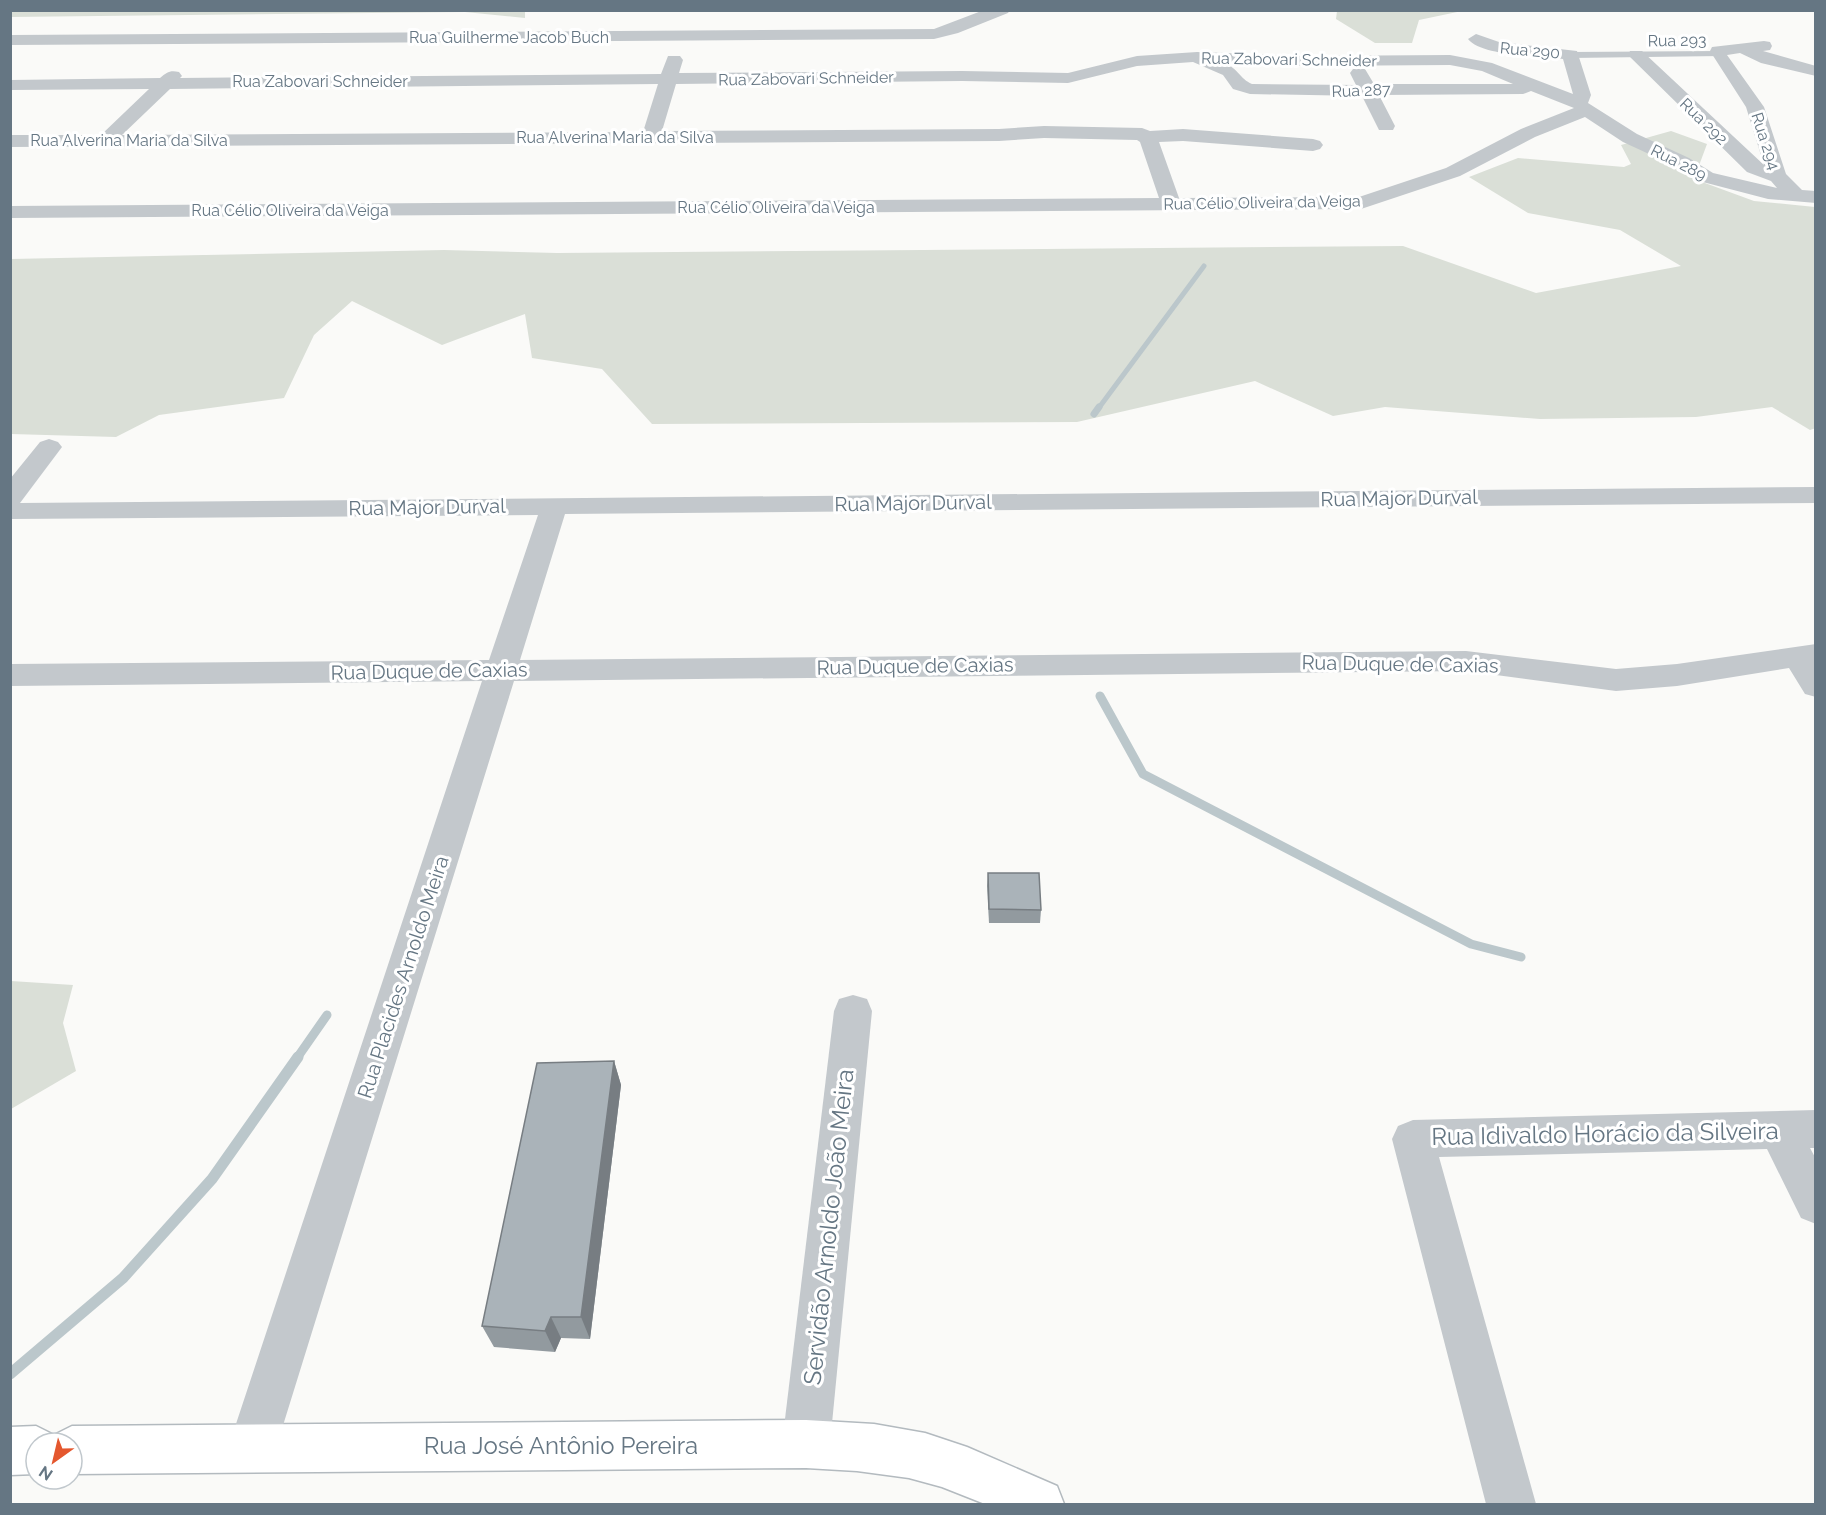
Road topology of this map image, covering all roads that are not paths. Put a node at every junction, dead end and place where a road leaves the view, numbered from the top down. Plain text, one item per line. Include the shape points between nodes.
1 (1002, 10) edge
2 (681, 36) junction
3 (211, 38) junction
4 (1476, 39) dead end
5 (10, 40) edge
6 (1356, 42) dead end
7 (1764, 46) dead end
8 (1744, 48) junction
9 (1718, 54) junction
10 (1571, 55) junction
11 (1636, 55) junction
12 (1187, 57) junction
13 (1359, 61) junction
14 (1815, 70) edge
15 (668, 80) junction
16 (166, 83) junction
17 (10, 84) edge
18 (1546, 89) junction
19 (1367, 90) junction
20 (1583, 106) junction
21 (1386, 126) dead end
22 (651, 136) junction
23 (1146, 137) junction
24 (10, 141) edge
25 (105, 141) junction
26 (1313, 145) dead end
27 (1778, 177) junction
28 (1806, 196) edge
29 (1171, 204) junction
30 (10, 212) edge
31 (49, 447) dead end
32 (1815, 495) edge
33 (10, 498) edge
34 (554, 506) junction
35 (10, 511) edge
36 (1806, 655) edge
37 (501, 670) junction
38 (10, 675) edge
39 (1815, 686) edge
40 (853, 1011) dead end
41 (1797, 1130) edge
42 (1815, 1204) edge
43 (806, 1444) junction
44 (252, 1448) junction
45 (84, 1450) edge
46 (1039, 1504) edge
47 (1511, 1504) edge

1 - 2 street, Rua Guilherme Jacob Buch via 957,30 934,34
2 - 3 street, Rua Guilherme Jacob Buch
2 - 15 street
3 - 5 street, Rua Guilherme Jacob Buch
3 - 16 street
4 - 10 street, Rua 290 via 1491,47
6 - 13 street
7 - 8 street
8 - 9 street
8 - 14 street via 1767,59
9 - 11 lane, Rua 293
9 - 27 street, Rua 294 via 1755,107
10 - 11 lane, Rua 293
10 - 20 street, Rua 290
11 - 27 street, Rua 292 via 1754,168
12 - 13 street, Rua Zabovari Schneider
12 - 15 street, Rua Zabovari Schneider via 1137,61 1068,78
12 - 19 street, Rua 287 via 1220,66 1239,85 1250,89
13 - 18 street, Rua Zabovari Schneider via 1461,61
13 - 19 street
15 - 16 street, Rua Zabovari Schneider
15 - 22 street
16 - 17 street, Rua Zabovari Schneider
16 - 25 street
18 - 19 street, Rua 287
18 - 20 street, Rua Zabovari Schneider
19 - 21 street
20 - 28 street, Rua 289 via 1630,138 1706,177 1768,193
20 - 29 street, Rua Célio Oliveira da Veiga via 1453,172 1361,203
22 - 23 street, Rua Alverina Maria da Silva via 1094,132
22 - 25 street, Rua Alverina Maria da Silva
23 - 26 street, Rua Alverina Maria da Silva via 1183,135
23 - 29 street
24 - 25 street, Rua Alverina Maria da Silva
27 - 28 street, Rua 294
29 - 30 street, Rua Célio Oliveira da Veiga
31 - 33 street
32 - 34 street, Rua Major Durval
34 - 35 street, Rua Major Durval
34 - 37 street, Rua Placides Arnoldo Meira
36 - 37 street, Rua Duque de Caxias via 1677,675 1616,680 1466,661
36 - 39 street
37 - 38 street, Rua Duque de Caxias
37 - 44 street, Rua Placides Arnoldo Meira
40 - 43 street, Servidão Arnoldo João Meira
41 - 42 street
41 - 47 street, Rua Idivaldo Horácio da Silveira via 1413,1139
43 - 44 main road, Rua José Antônio Pereira
43 - 46 main road, Rua José Antônio Pereira via 866,1448 940,1462
44 - 45 main road, Rua José Antônio Pereira

